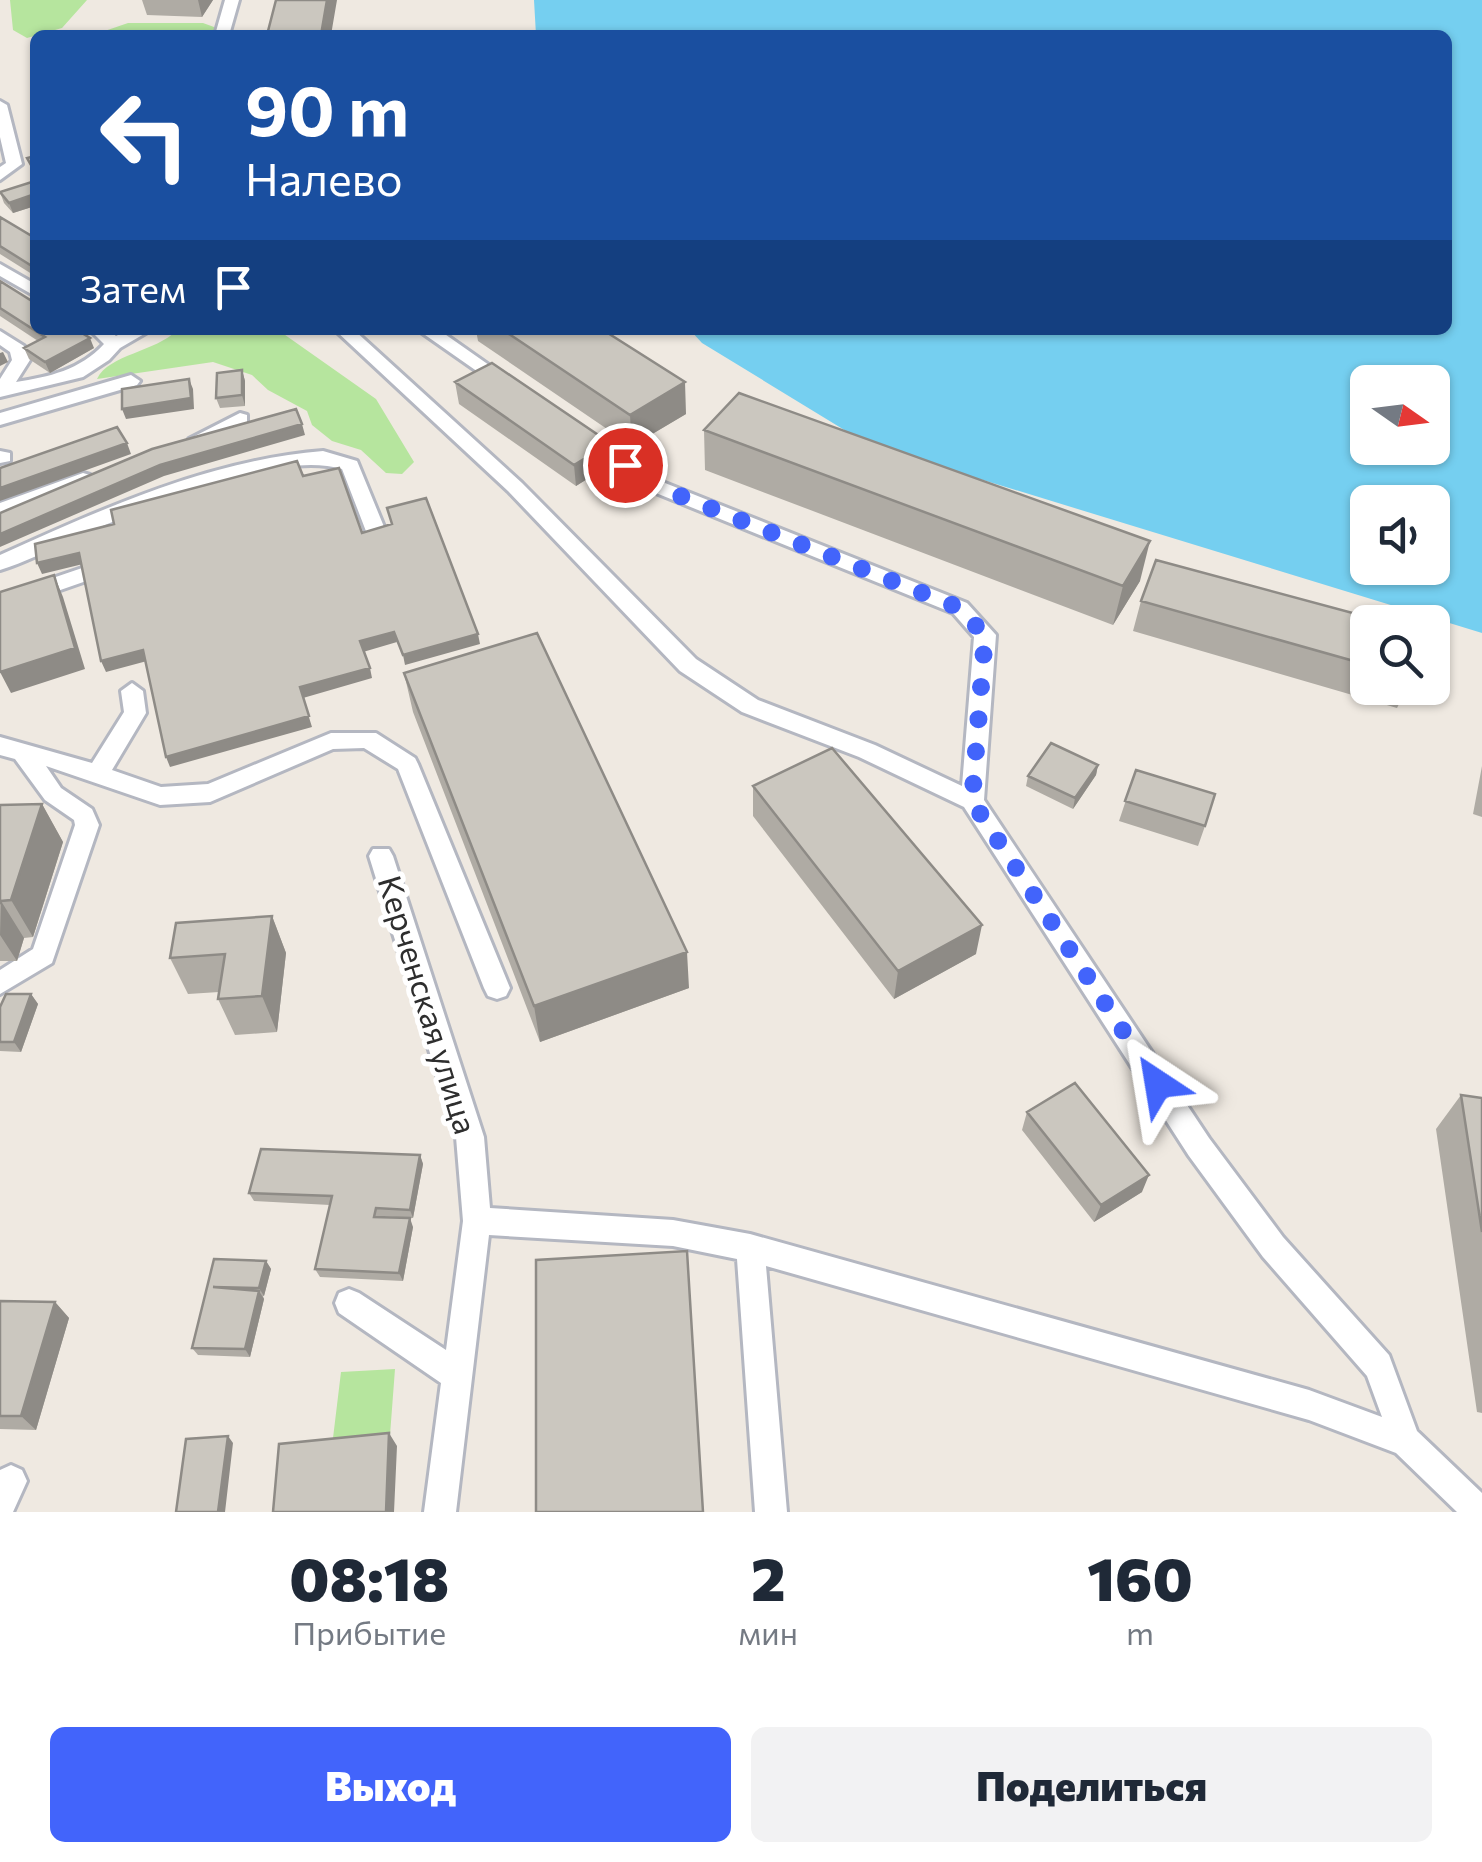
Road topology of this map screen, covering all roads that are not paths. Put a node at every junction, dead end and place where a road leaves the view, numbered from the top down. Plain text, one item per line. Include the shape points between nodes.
1 (232, 0) edge
2 (223, 30) edge
3 (0, 105) edge
4 (0, 176) edge
5 (0, 269) edge
6 (30, 287) edge
7 (104, 335) edge
8 (132, 335) edge
9 (349, 335) edge
10 (434, 335) edge
11 (0, 336) edge
12 (114, 344) junction
13 (131, 381) dead end
14 (1, 390) edge
15 (526, 397) edge
16 (0, 419) edge
17 (240, 419) dead end
18 (559, 420) edge
19 (182, 445) edge
20 (308, 454) junction
21 (101, 473) edge
22 (319, 475) edge
23 (0, 510) edge
24 (379, 539) edge
25 (0, 564) edge
26 (84, 574) edge
27 (30, 578) edge
28 (0, 588) edge
29 (0, 604) edge
30 (132, 691) dead end
31 (0, 746) edge
32 (24, 754) junction
33 (96, 774) junction
34 (972, 801) junction
35 (381, 856) dead end
36 (0, 983) edge
37 (498, 988) dead end
38 (477, 1221) junction
39 (750, 1248) junction
40 (349, 1303) dead end
41 (458, 1376) junction
42 (1406, 1441) junction
43 (440, 1512) edge
44 (771, 1512) edge
45 (1479, 1512) edge

1 - 2 lane
3 - 4 lane via 14,164
5 - 6 lane
7 - 12 lane
8 - 12 lane
9 - 34 lane via 514,487 688,665 750,706
10 - 15 lane
11 - 14 lane via 21,360
12 - 14 lane via 90,367 62,380
13 - 16 lane
17 - 19 lane
18 - 34 lane via 658,487 969,614 985,636
20 - 22 lane
20 - 24 lane via 350,465
20 - 25 lane via 253,466
21 - 23 lane
26 - 29 lane
27 - 28 lane
30 - 33 lane via 135,713
31 - 32 lane
32 - 33 lane
32 - 36 lane via 87,825 43,956
33 - 37 lane via 160,796 210,793 331,741 368,738 383,744 407,764
34 - 42 lane via 1199,1147 1273,1247 1378,1366
35 - 38 lane, Керченская улица via 470,1137
38 - 39 lane via 673,1233
38 - 41 lane, Керченская улица
39 - 42 lane via 1309,1405
39 - 44 lane
40 - 41 lane
41 - 43 lane, Керченская улица
42 - 45 lane

